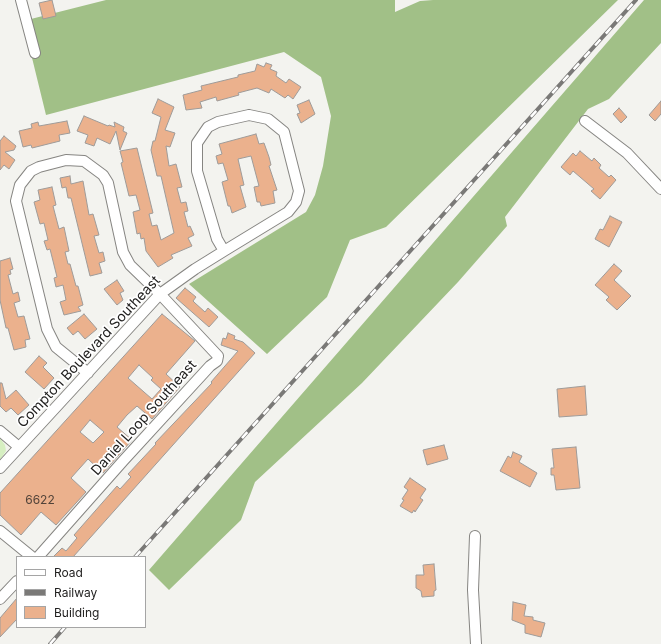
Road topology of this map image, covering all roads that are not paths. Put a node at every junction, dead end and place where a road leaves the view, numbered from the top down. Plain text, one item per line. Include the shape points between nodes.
1 (21, 0) edge
2 (35, 53) dead end
3 (585, 121) dead end
4 (661, 189) edge
5 (224, 251) junction
6 (160, 294) junction
7 (88, 374) junction
8 (0, 431) edge
9 (19, 447) junction
10 (0, 468) edge
11 (0, 531) edge
12 (475, 536) dead end
13 (31, 556) edge
14 (39, 556) edge
15 (16, 582) edge
16 (0, 599) edge
17 (476, 644) edge

1 - 2 street
3 - 4 street via 626,153
5 - 5 street via 217,239 197,171 197,143 208,127 218,122 249,115 268,119 284,132 298,183 296,202 288,212
5 - 6 street, Compton Boulevard Southeast via 189,272
6 - 7 street, Compton Boulevard Southeast
6 - 7 street via 126,258 108,183 103,175 84,161 74,159 31,171 20,185 16,201 47,329 56,347
6 - 14 street, Daniel Loop Southeast via 208,344 218,356 217,361
7 - 9 street, Compton Boulevard Southeast
8 - 9 street
9 - 10 street, Compton Boulevard Southeast
11 - 13 street
12 - 17 street via 473,590
15 - 16 street

